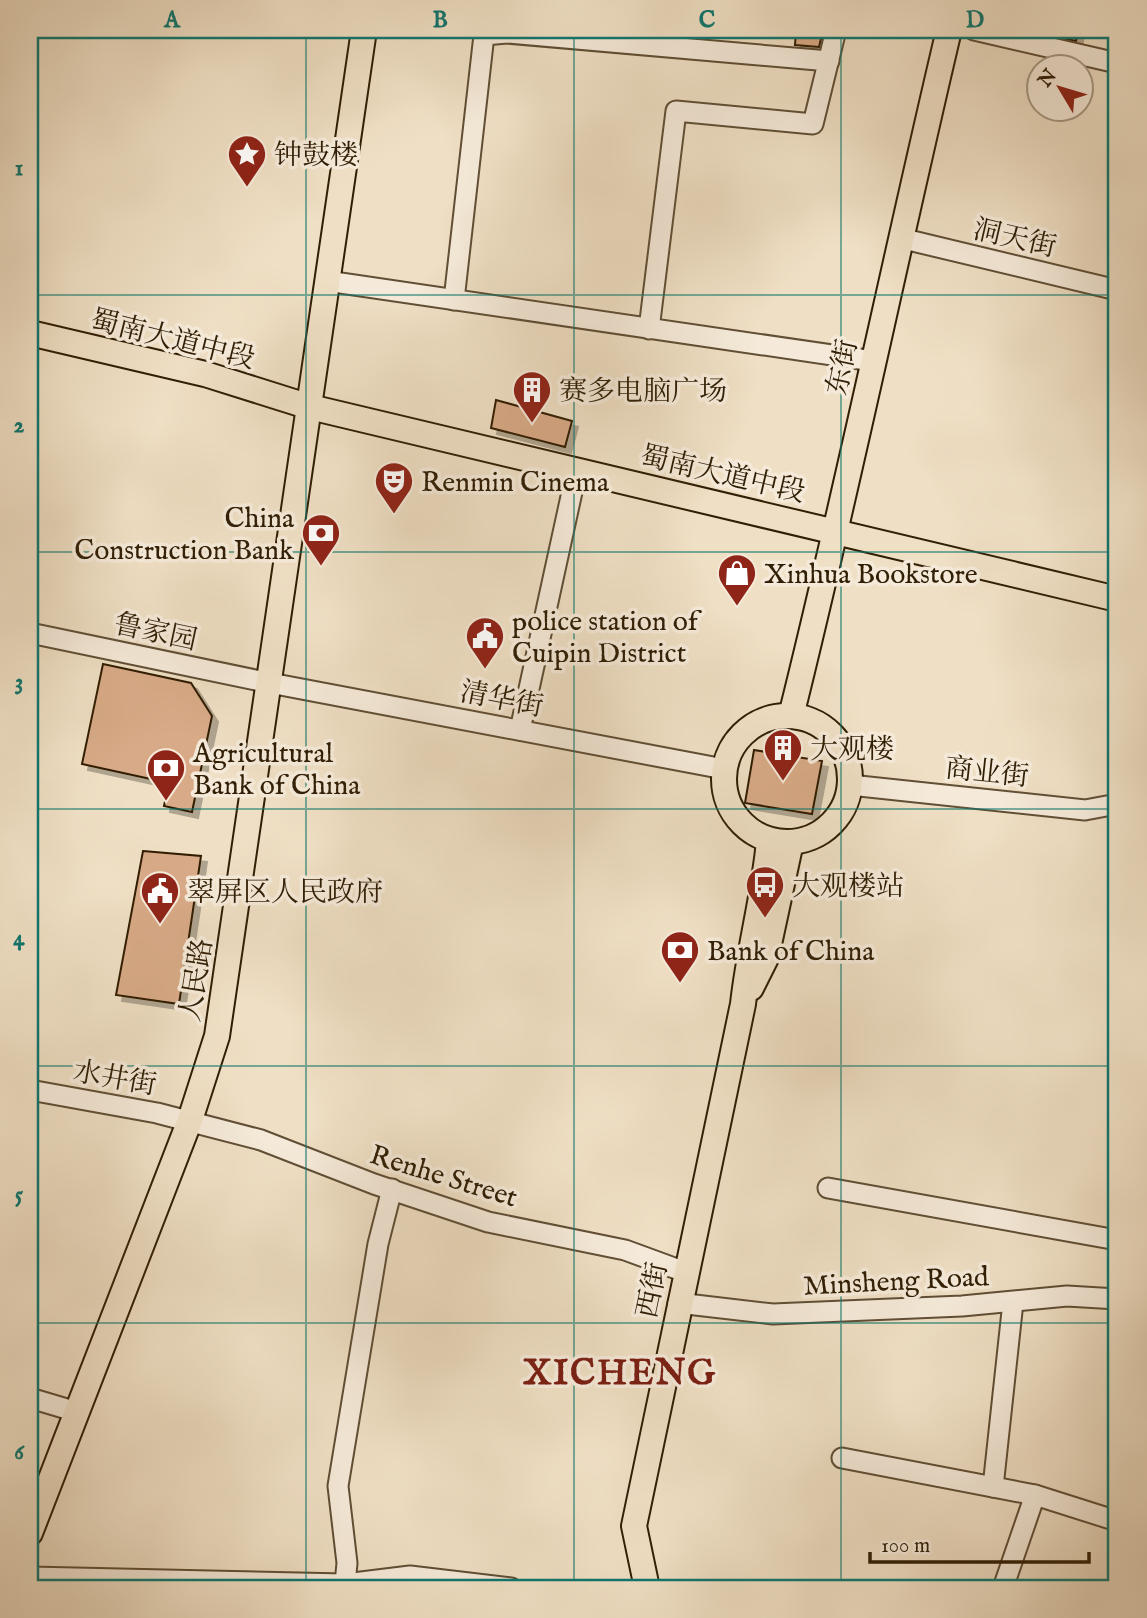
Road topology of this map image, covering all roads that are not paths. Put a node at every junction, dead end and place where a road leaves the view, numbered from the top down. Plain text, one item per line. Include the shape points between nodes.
1 (364, 30) edge
2 (836, 30) edge
3 (949, 30) edge
4 (974, 30) edge
5 (829, 61) junction
6 (1117, 63) edge
7 (900, 238) junction
8 (327, 281) junction
9 (1117, 290) edge
10 (454, 300) junction
11 (649, 328) junction
12 (30, 333) edge
13 (873, 361) junction
14 (310, 407) junction
15 (577, 469) junction
16 (837, 530) junction
17 (1117, 599) edge
18 (30, 632) edge
19 (270, 683) junction
20 (791, 716) junction
21 (520, 730) junction
22 (724, 769) junction
23 (850, 785) junction
24 (1117, 804) edge
25 (780, 841) junction
26 (30, 1090) edge
27 (190, 1120) junction
28 (828, 1188) dead end
29 (392, 1189) junction
30 (1117, 1240) edge
31 (685, 1272) junction
32 (1117, 1299) edge
33 (1013, 1302) junction
34 (678, 1303) junction
35 (30, 1398) edge
36 (77, 1412) junction
37 (842, 1458) dead end
38 (993, 1487) junction
39 (1035, 1495) junction
40 (1117, 1521) edge
41 (30, 1533) edge
42 (30, 1577) edge
43 (345, 1584) junction
44 (511, 1588) edge
45 (647, 1588) edge
46 (1003, 1588) edge

1 - 8 main road, 人民路
2 - 5 street
3 - 7 main road, 东街
4 - 6 street
5 - 10 street via 508,33 484,35
5 - 11 street via 813,124 676,111
7 - 9 street, 洞天街
7 - 13 main road, 东街
8 - 10 street
8 - 14 main road, 人民路
10 - 11 street
11 - 13 street
12 - 14 main road, 蜀南大道中段 via 205,374
13 - 16 main road, 东街
14 - 15 main road, 蜀南大道中段
14 - 19 main road, 人民路
15 - 16 main road, 蜀南大道中段
15 - 21 street
16 - 17 main road, 蜀南大道中段
16 - 20 main road, 东街
18 - 19 street, 鲁家园
19 - 21 street, 清华街
19 - 27 main road, 人民路 via 217,1036
20 - 22 main road via 768,719 745,731 731,748
20 - 23 main road via 810,720 829,732 848,762
21 - 22 street, 清华街
22 - 25 main road via 726,799 741,824
23 - 24 street, 商业街 via 1085,810
23 - 25 main road via 839,816 823,832
25 - 31 main road, 西街 via 766,958 743,1004
26 - 27 street, 水井街
27 - 29 street, Renhe Street via 261,1140
27 - 36 main road, 人民路
28 - 30 street
29 - 31 street, Renhe Street via 488,1222 625,1250
29 - 43 street via 378,1244 338,1486
31 - 34 main road, 西街
32 - 33 street, Minsheng Road via 1067,1296
33 - 34 street, Minsheng Road via 773,1314
33 - 38 street
34 - 45 main road, 西街 via 634,1526
35 - 36 street
36 - 41 main road, 人民路
37 - 38 street
38 - 39 street
39 - 40 street
39 - 46 street
42 - 43 street
43 - 44 street via 410,1576

